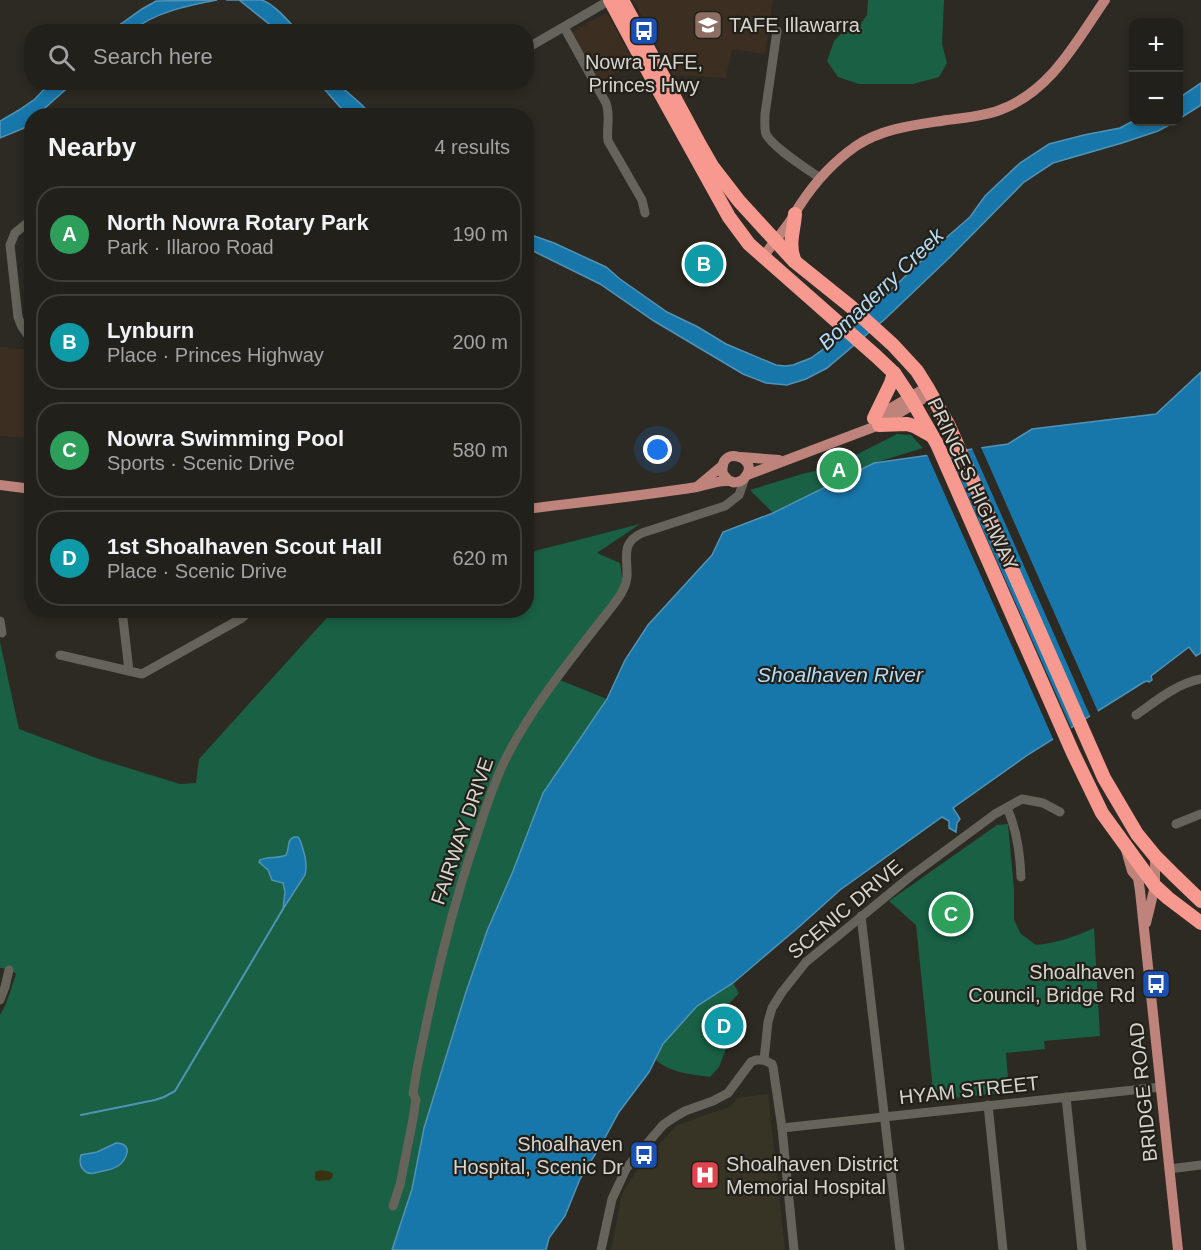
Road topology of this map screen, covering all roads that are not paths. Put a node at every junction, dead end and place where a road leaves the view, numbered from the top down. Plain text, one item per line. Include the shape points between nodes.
1 (610, 0) edge
2 (622, 0) edge
3 (1105, 0) edge
4 (564, 27) junction
5 (777, 31) dead end
6 (534, 44) edge
7 (819, 178) junction
8 (797, 210) junction
9 (645, 213) dead end
10 (24, 226) edge
11 (773, 238) junction
12 (760, 254) junction
13 (794, 261) junction
14 (24, 330) edge
15 (894, 373) junction
16 (929, 390) junction
17 (912, 401) junction
18 (876, 422) junction
19 (935, 440) junction
20 (741, 457) junction
21 (783, 460) junction
22 (723, 465) junction
23 (746, 476) junction
24 (731, 481) junction
25 (0, 485) edge
26 (698, 486) junction
27 (24, 488) edge
28 (735, 498) junction
29 (534, 508) edge
30 (123, 618) edge
31 (242, 618) edge
32 (0, 621) edge
33 (2, 633) dead end
34 (60, 655) dead end
35 (129, 671) junction
36 (1201, 679) edge
37 (1136, 715) dead end
38 (1007, 808) junction
39 (1060, 812) dead end
40 (1201, 814) edge
41 (1176, 824) dead end
42 (1125, 845) junction
43 (1155, 856) junction
44 (1021, 877) dead end
45 (1155, 886) junction
46 (1201, 901) edge
47 (861, 916) junction
48 (1201, 923) edge
49 (1144, 930) junction
50 (9, 970) dead end
51 (0, 1000) edge
52 (764, 1060) junction
53 (1161, 1087) junction
54 (1066, 1097) junction
55 (988, 1105) junction
56 (885, 1117) junction
57 (782, 1128) junction
58 (1201, 1166) edge
59 (1170, 1169) junction
60 (393, 1206) dead end
61 (601, 1250) edge
62 (794, 1250) edge
63 (900, 1250) edge
64 (1003, 1250) edge
65 (1082, 1250) edge
66 (1178, 1250) edge

1 - 4 street
1 - 12 highway, PRINCES HIGHWAY via 722,206
2 - 11 highway, PRINCES HIGHWAY via 712,166
3 - 7 main road via 1063,62 1025,98 983,115 885,132 856,146
4 - 6 street
4 - 9 street via 606,103 608,141 642,200
5 - 7 street via 765,114 766,134
7 - 8 main road
8 - 11 main road
8 - 13 highway via 790,251
10 - 14 street via 10,245 18,317
11 - 12 main road
11 - 13 highway, PRINCES HIGHWAY
12 - 15 highway, PRINCES HIGHWAY
13 - 16 highway, PRINCES HIGHWAY via 880,332
15 - 17 highway, PRINCES HIGHWAY
15 - 18 highway
16 - 17 main road
16 - 43 highway, PRINCES HIGHWAY via 950,426 1104,778 1137,834
17 - 18 main road
17 - 19 highway, PRINCES HIGHWAY
18 - 19 highway via 914,426
18 - 21 main road via 828,445
19 - 42 highway, PRINCES HIGHWAY via 1073,753 1102,813
20 - 21 main road
20 - 22 main road via 728,458
20 - 23 main road via 747,463
21 - 23 main road
22 - 24 main road via 723,474
22 - 26 main road
23 - 24 main road via 738,482
23 - 28 street
24 - 26 main road
24 - 28 street
25 - 27 main road
26 - 29 main road
28 - 60 street, FAIRWAY DRIVE via 725,506 632,539 627,548 623,590 544,697 506,758 489,797 449,926 419,1060 412,1124
30 - 35 street
31 - 35 street via 142,674
32 - 33 street
34 - 35 street
36 - 37 street via 1184,683
38 - 39 street, SCENIC DRIVE via 1022,798
38 - 44 street via 1020,853
38 - 47 street, SCENIC DRIVE
40 - 41 street
42 - 45 highway, PRINCES HIGHWAY
42 - 49 main road, BRIDGE ROAD via 1132,871 1138,878
43 - 45 main road, BRIDGE ROAD
43 - 46 highway, PRINCES HIGHWAY
45 - 48 highway, PRINCES HIGHWAY
45 - 49 main road, BRIDGE ROAD
47 - 52 street, SCENIC DRIVE via 806,962 782,992 768,1022
47 - 56 street
49 - 53 main road, BRIDGE ROAD
50 - 51 street
52 - 57 street via 773,1067
52 - 61 street via 751,1062 723,1097 685,1111 653,1136 623,1175 612,1199
53 - 54 street, HYAM STREET
53 - 59 main road, BRIDGE ROAD
54 - 55 street, HYAM STREET
54 - 65 street
55 - 56 street, HYAM STREET
55 - 64 street
56 - 57 street, HYAM STREET
56 - 63 street
57 - 62 street
58 - 59 street
59 - 66 main road, BRIDGE ROAD

